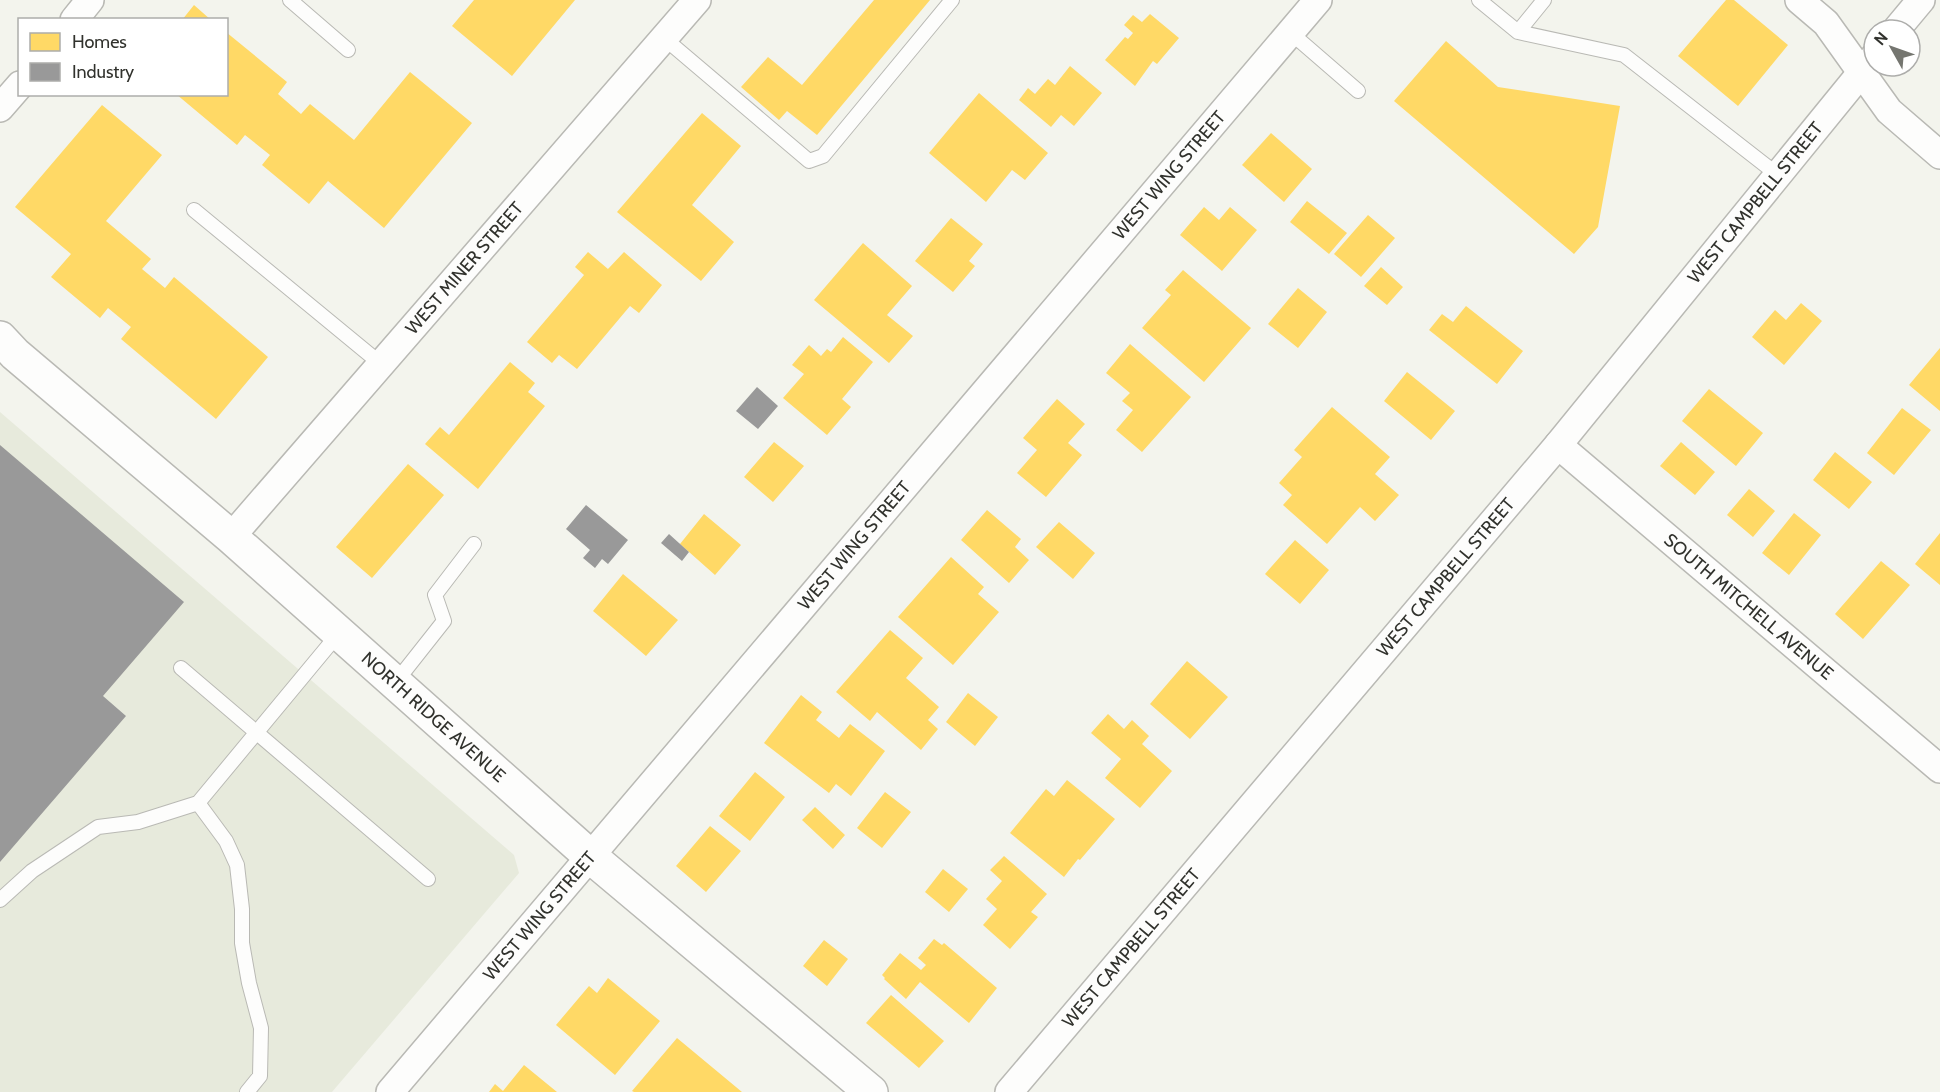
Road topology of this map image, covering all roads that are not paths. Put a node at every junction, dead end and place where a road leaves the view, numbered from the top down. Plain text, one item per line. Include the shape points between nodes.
1 (90, 0) edge
2 (290, 0) edge
3 (697, 0) edge
4 (952, 0) edge
5 (1318, 0) edge
6 (1479, 0) edge
7 (1544, 0) edge
8 (1799, 0) edge
9 (1921, 0) edge
10 (76, 18) edge
11 (1906, 18) edge
12 (1518, 32) junction
13 (1291, 33) junction
14 (664, 38) junction
15 (348, 50) dead end
16 (1862, 60) edge
17 (1862, 71) edge
18 (1873, 78) edge
19 (18, 87) edge
20 (1358, 91) dead end
21 (0, 108) edge
22 (1940, 155) edge
23 (1778, 175) junction
24 (194, 210) dead end
25 (0, 338) edge
26 (381, 364) junction
27 (1558, 445) junction
28 (231, 537) junction
29 (474, 544) dead end
30 (339, 633) junction
31 (181, 668) dead end
32 (395, 683) junction
33 (258, 732) junction
34 (1940, 769) edge
35 (198, 803) junction
36 (591, 856) junction
37 (428, 879) dead end
38 (0, 900) edge
39 (247, 1092) edge
40 (390, 1092) edge
41 (871, 1092) edge
42 (1010, 1092) edge

1 - 10 street
2 - 15 lane
3 - 14 street, WEST MINER STREET
4 - 14 lane via 823,156 809,160
5 - 13 street, WEST WING STREET
6 - 12 lane
7 - 12 lane
8 - 16 street
9 - 11 street
12 - 23 lane via 1624,55
13 - 20 lane
13 - 36 street, WEST WING STREET
14 - 26 street, WEST MINER STREET
17 - 23 street, WEST CAMPBELL STREET
18 - 22 street via 1889,111
19 - 21 street
23 - 27 street, WEST CAMPBELL STREET
24 - 26 lane
25 - 28 street, NORTH RIDGE AVENUE
26 - 28 street, WEST MINER STREET
27 - 34 street, SOUTH MITCHELL AVENUE
27 - 42 street, WEST CAMPBELL STREET
28 - 30 street, NORTH RIDGE AVENUE
29 - 32 lane via 435,595 444,621
30 - 32 street, NORTH RIDGE AVENUE
30 - 33 lane
31 - 33 lane
32 - 36 street, NORTH RIDGE AVENUE
33 - 35 lane
33 - 37 lane
35 - 38 lane via 138,822 99,827 32,871
35 - 39 lane via 226,841 237,865 242,943 261,1028 260,1076
36 - 40 street, WEST WING STREET
36 - 41 street, NORTH RIDGE AVENUE

